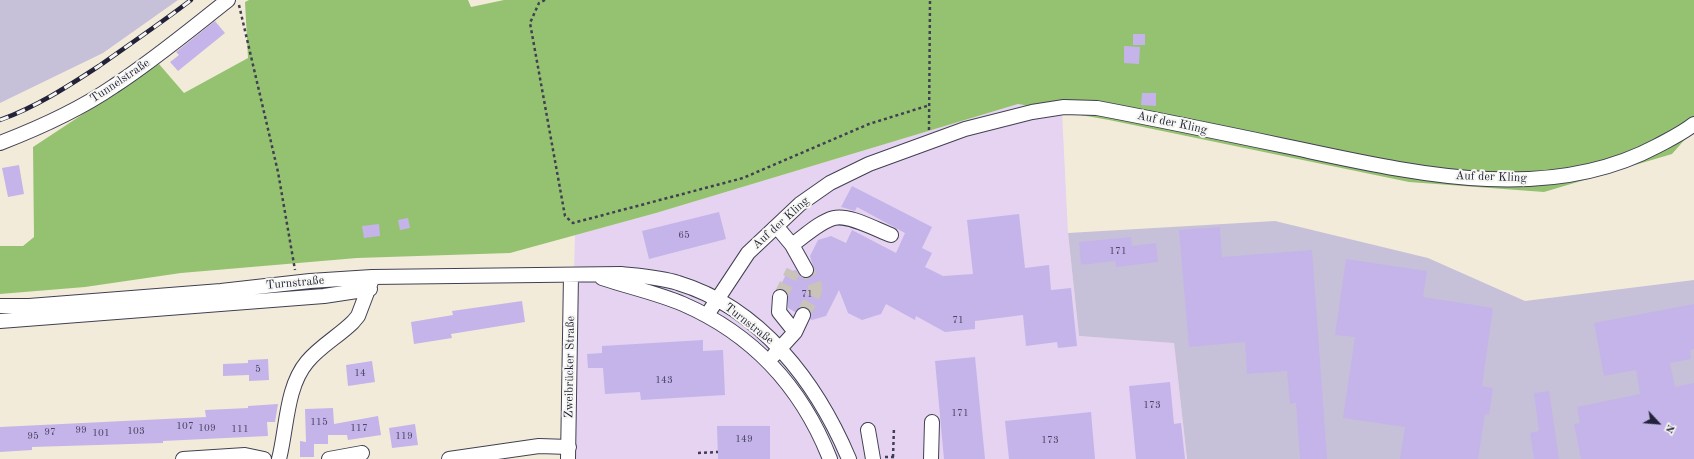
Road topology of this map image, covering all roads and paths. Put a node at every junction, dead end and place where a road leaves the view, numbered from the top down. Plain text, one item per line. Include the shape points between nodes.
1 (228, 0) edge
2 (238, 0) edge
3 (545, 0) edge
4 (930, 0) edge
5 (930, 105) junction
6 (1694, 124) edge
7 (928, 142) junction
8 (0, 143) edge
9 (777, 226) junction
10 (891, 235) dead end
11 (792, 245) junction
12 (294, 267) dead end
13 (799, 267) tunnel mouth
14 (571, 275) junction
15 (592, 276) junction
16 (371, 283) junction
17 (780, 297) tunnel mouth
18 (716, 299) junction
19 (0, 306) edge
20 (707, 315) junction
21 (803, 316) tunnel mouth
22 (0, 321) edge
23 (795, 332) junction
24 (781, 349) junction
25 (769, 361) junction
26 (932, 422) dead end
27 (894, 426) dead end
28 (868, 430) dead end
29 (718, 452) dead end
30 (362, 453) dead end
31 (568, 453) edge
32 (698, 453) dead end
33 (893, 457) dead end
34 (183, 459) edge
35 (264, 459) edge
36 (279, 459) edge
37 (329, 459) edge
38 (449, 459) edge
39 (830, 459) edge
40 (849, 459) edge
41 (873, 459) edge
42 (931, 459) edge

1 - 8 street, Tunnelstraße via 114,87 82,106
2 - 12 path via 276,165
3 - 5 path via 539,3 530,24 565,216 572,223 743,178 868,124
4 - 5 path
5 - 7 path
6 - 7 street, Auf der Kling via 1636,158 1581,173 1522,180 1471,179 1322,154 1097,108 1064,107 1032,112 965,129
7 - 9 street, Auf der Kling via 869,164 830,183 800,204
9 - 11 street
9 - 18 street, Auf der Kling via 748,253
10 - 11 street via 853,220 835,218 823,223
11 - 13 street
14 - 15 street, Turnstraße
14 - 16 street, Turnstraße via 470,275
14 - 31 street, Zweibrücker Straße
15 - 18 street, Turnstraße via 621,274 657,278 678,283
15 - 20 street, Turnstraße via 652,293
16 - 19 street, Turnstraße via 310,281 221,291
16 - 22 street via 316,297
16 - 36 street via 354,322 313,355 301,370 294,389
17 - 23 street via 779,312
18 - 20 street, Auf der Kling
18 - 24 street, Turnstraße via 758,328
20 - 25 street, Turnstraße
21 - 23 street
23 - 24 street
24 - 25 street
24 - 40 street, Turnstraße via 824,406
25 - 39 street, Turnstraße via 803,404
26 - 42 street
27 - 33 path
28 - 41 street
29 - 32 path
30 - 37 street
31 - 38 street via 539,446
34 - 35 street via 246,456

